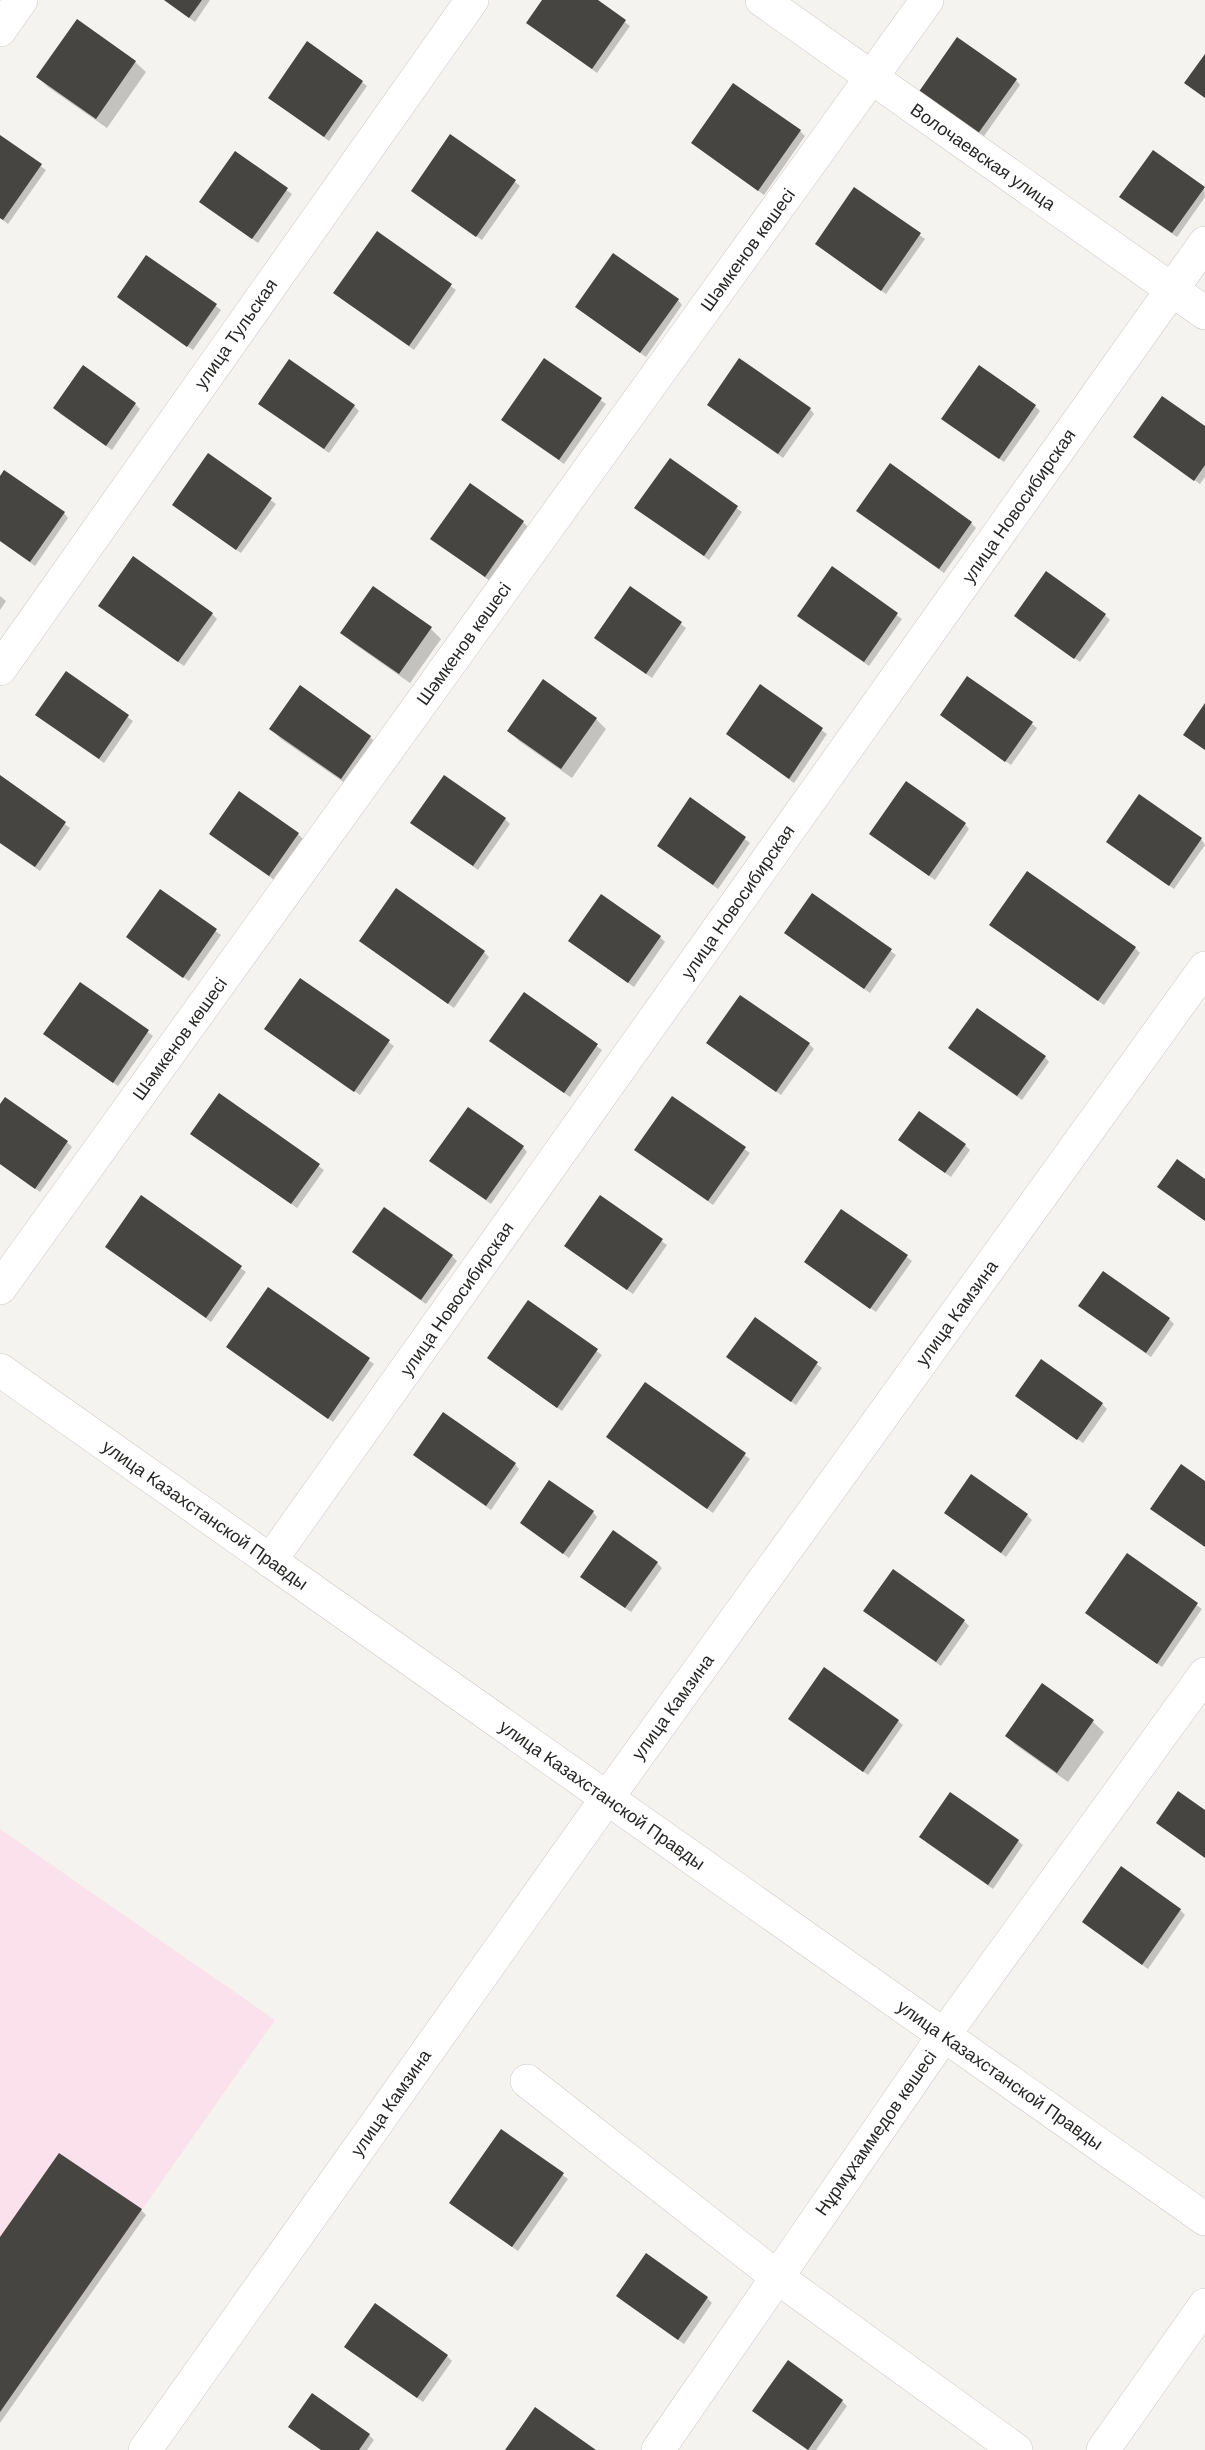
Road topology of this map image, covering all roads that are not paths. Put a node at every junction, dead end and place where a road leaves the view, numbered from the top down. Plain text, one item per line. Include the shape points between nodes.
1 (21, 0) edge
2 (472, 0) edge
3 (762, 0) edge
4 (927, 0) edge
5 (0, 30) edge
6 (871, 79) junction
7 (1205, 243) edge
8 (1173, 289) junction
9 (1205, 313) edge
10 (0, 669) edge
11 (1205, 968) edge
12 (0, 1288) edge
13 (0, 1370) edge
14 (270, 1561) junction
15 (1205, 1674) edge
16 (607, 1798) junction
17 (944, 2035) junction
18 (526, 2081) dead end
19 (1205, 2219) edge
20 (777, 2277) junction
21 (1205, 2305) edge
22 (145, 2450) edge
23 (658, 2450) edge
24 (1016, 2450) edge
25 (1103, 2450) edge

1 - 5 street
2 - 10 street, улица Тульская
3 - 6 street, Волочаевская улица
4 - 6 street, Шәмкенов көшесі
6 - 8 street, Волочаевская улица
6 - 12 street, Шәмкенов көшесі
7 - 8 street, улица Новосибирская
8 - 9 street, Волочаевская улица
8 - 14 street, улица Новосибирская
11 - 16 street, улица Камзина
13 - 14 street, улица Казахстанской Правды
14 - 16 street, улица Казахстанской Правды
15 - 17 street, Нұрмұхаммедов көшесі
16 - 17 street, улица Казахстанской Правды
16 - 22 street, улица Камзина
17 - 19 street, улица Казахстанской Правды
17 - 20 street, Нұрмұхаммедов көшесі
18 - 20 street
20 - 23 street, Нұрмұхаммедов көшесі
20 - 24 street
21 - 25 street

